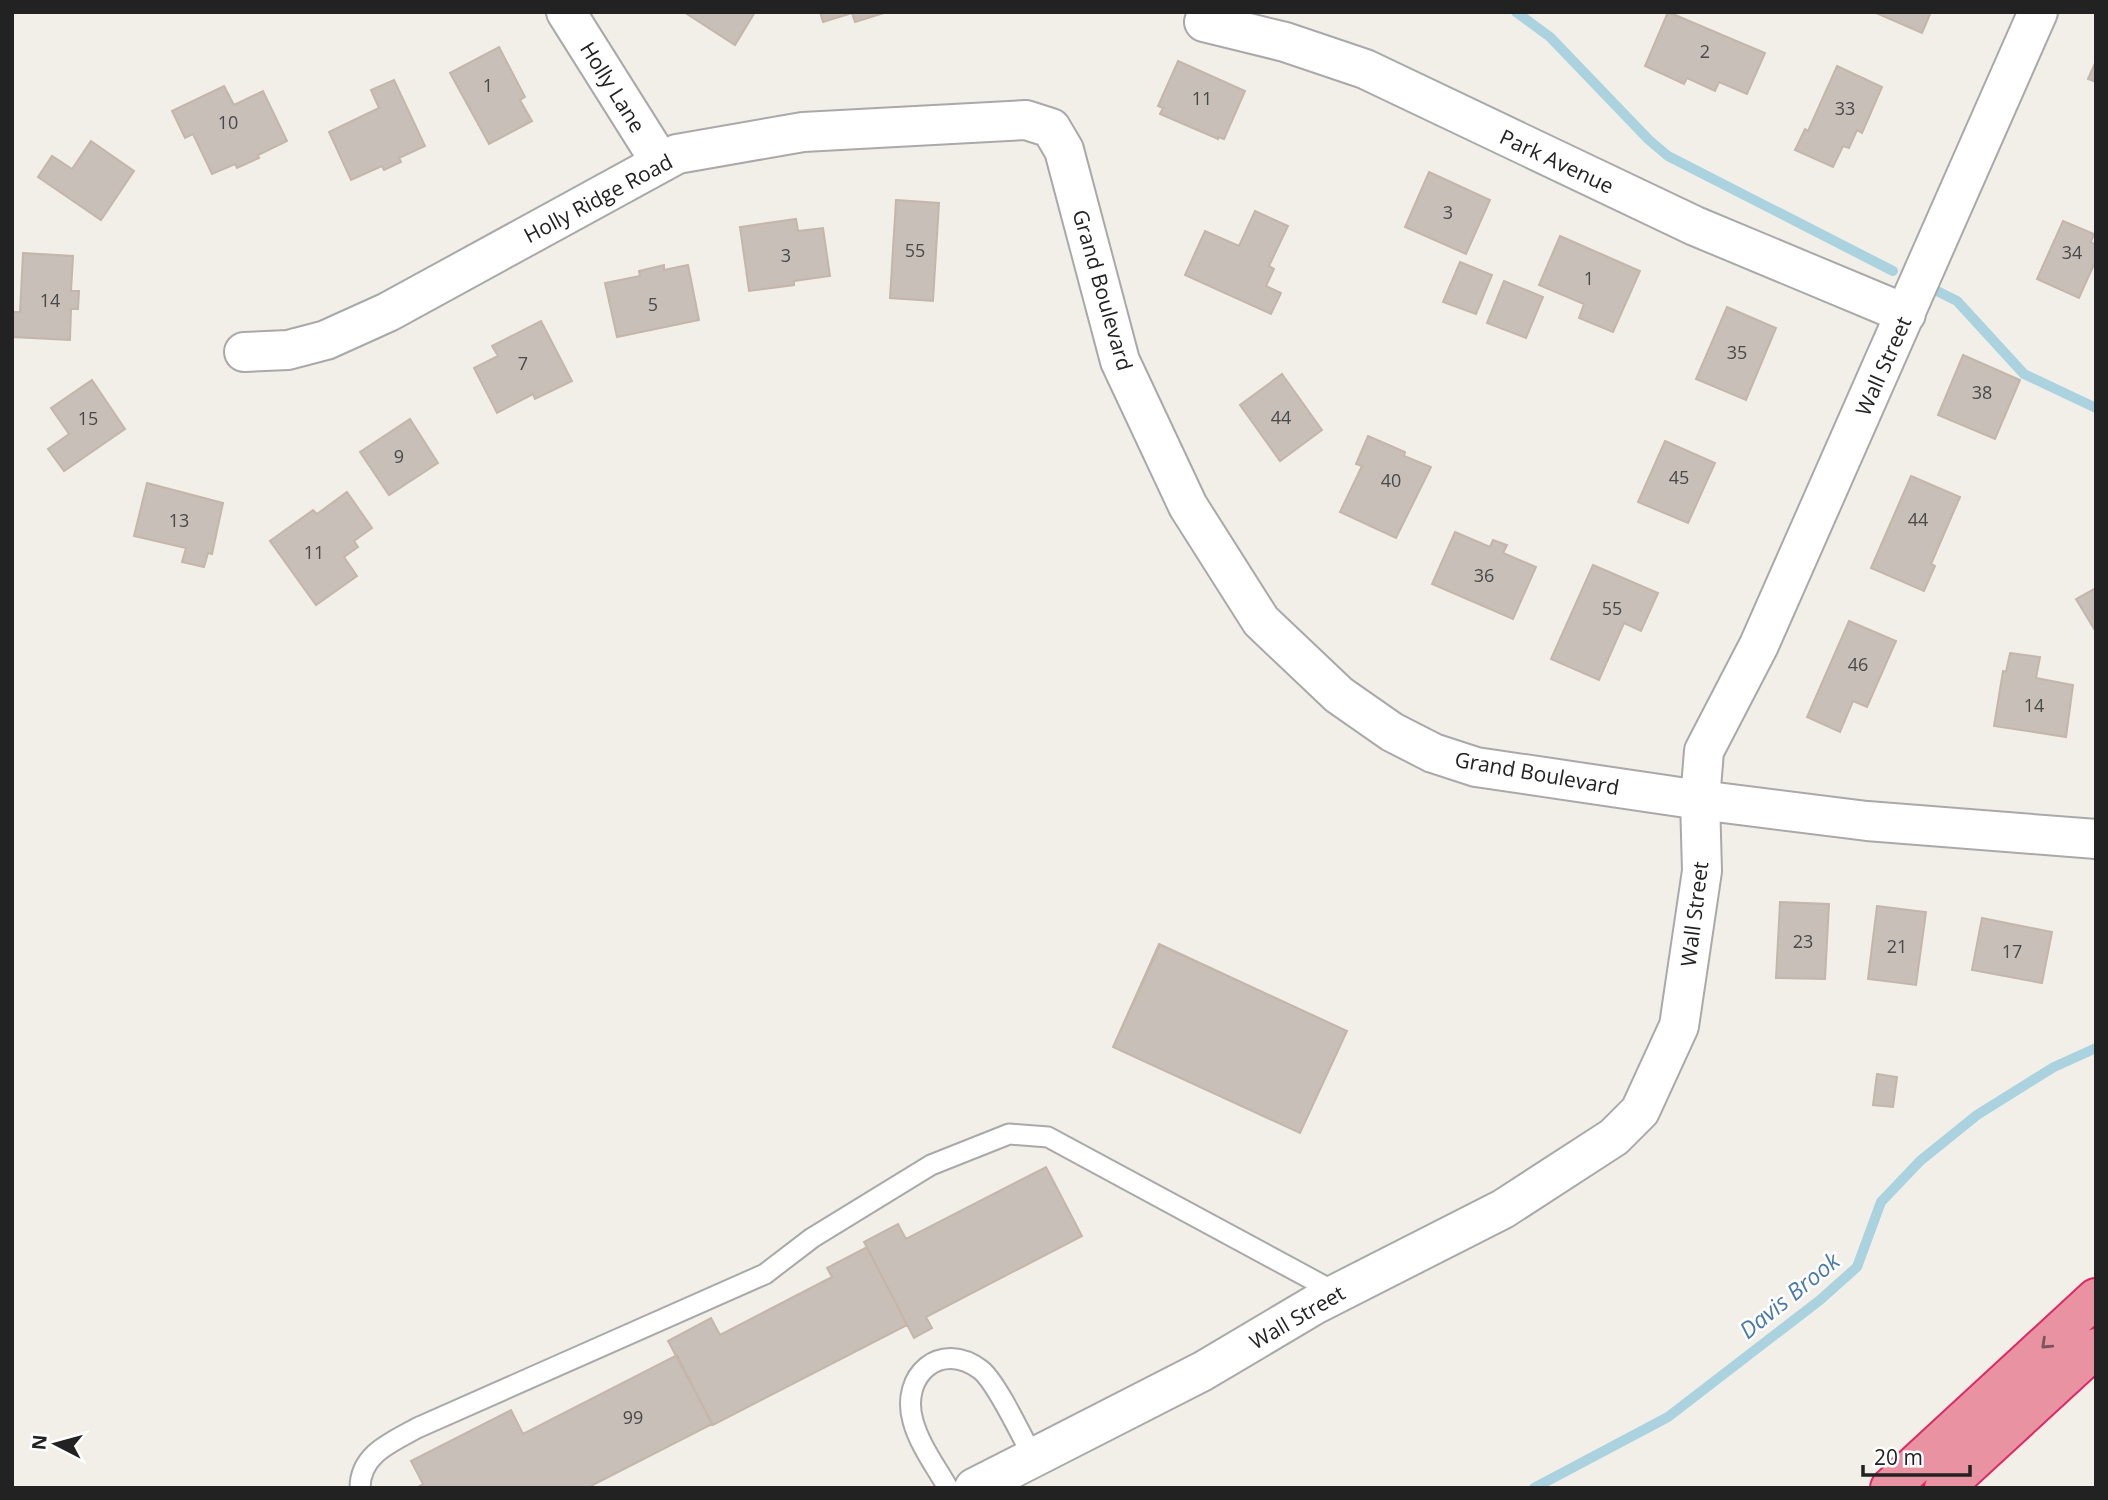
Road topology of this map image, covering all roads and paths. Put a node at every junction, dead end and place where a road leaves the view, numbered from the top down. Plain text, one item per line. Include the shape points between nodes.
1 (566, 12) edge
2 (2038, 12) edge
3 (1204, 22) dead end
4 (661, 163) junction
5 (1070, 173) joint
6 (1906, 314) junction
7 (244, 352) dead end
8 (1700, 800) junction
9 (2096, 839) edge
10 (1337, 1293) junction
11 (2096, 1298) edge
12 (2096, 1348) edge
13 (1033, 1457) junction
14 (360, 1488) edge
15 (948, 1488) edge
16 (974, 1488) edge
17 (1891, 1488) edge
18 (1944, 1488) edge

1 - 4 street, Holly Lane
2 - 6 street, Wall Street
3 - 6 street, Park Avenue via 1285,41 1365,69 1695,226
4 - 5 street, Holly Ridge Road via 677,154 803,132 1026,120 1051,128
4 - 7 street, Holly Ridge Road via 388,312 326,340 288,350
5 - 8 street, Grand Boulevard via 1121,361 1188,506 1261,621 1339,695 1392,732 1433,752 1476,767
6 - 8 street, Wall Street via 1759,645 1704,751
8 - 9 street, Grand Boulevard via 1867,821
8 - 10 street, Wall Street via 1702,871 1679,1026 1640,1111 1614,1137 1503,1209
10 - 13 street, Wall Street via 1203,1371
10 - 14 lane via 1048,1137 1009,1134 931,1165 812,1238 765,1274 377,1449 360,1476
11 -> 17 highway
12 - 18 highway
13 - 15 lane via 982,1371 960,1358 937,1359 919,1373 912,1393 912,1419
13 - 16 street, Wall Street

